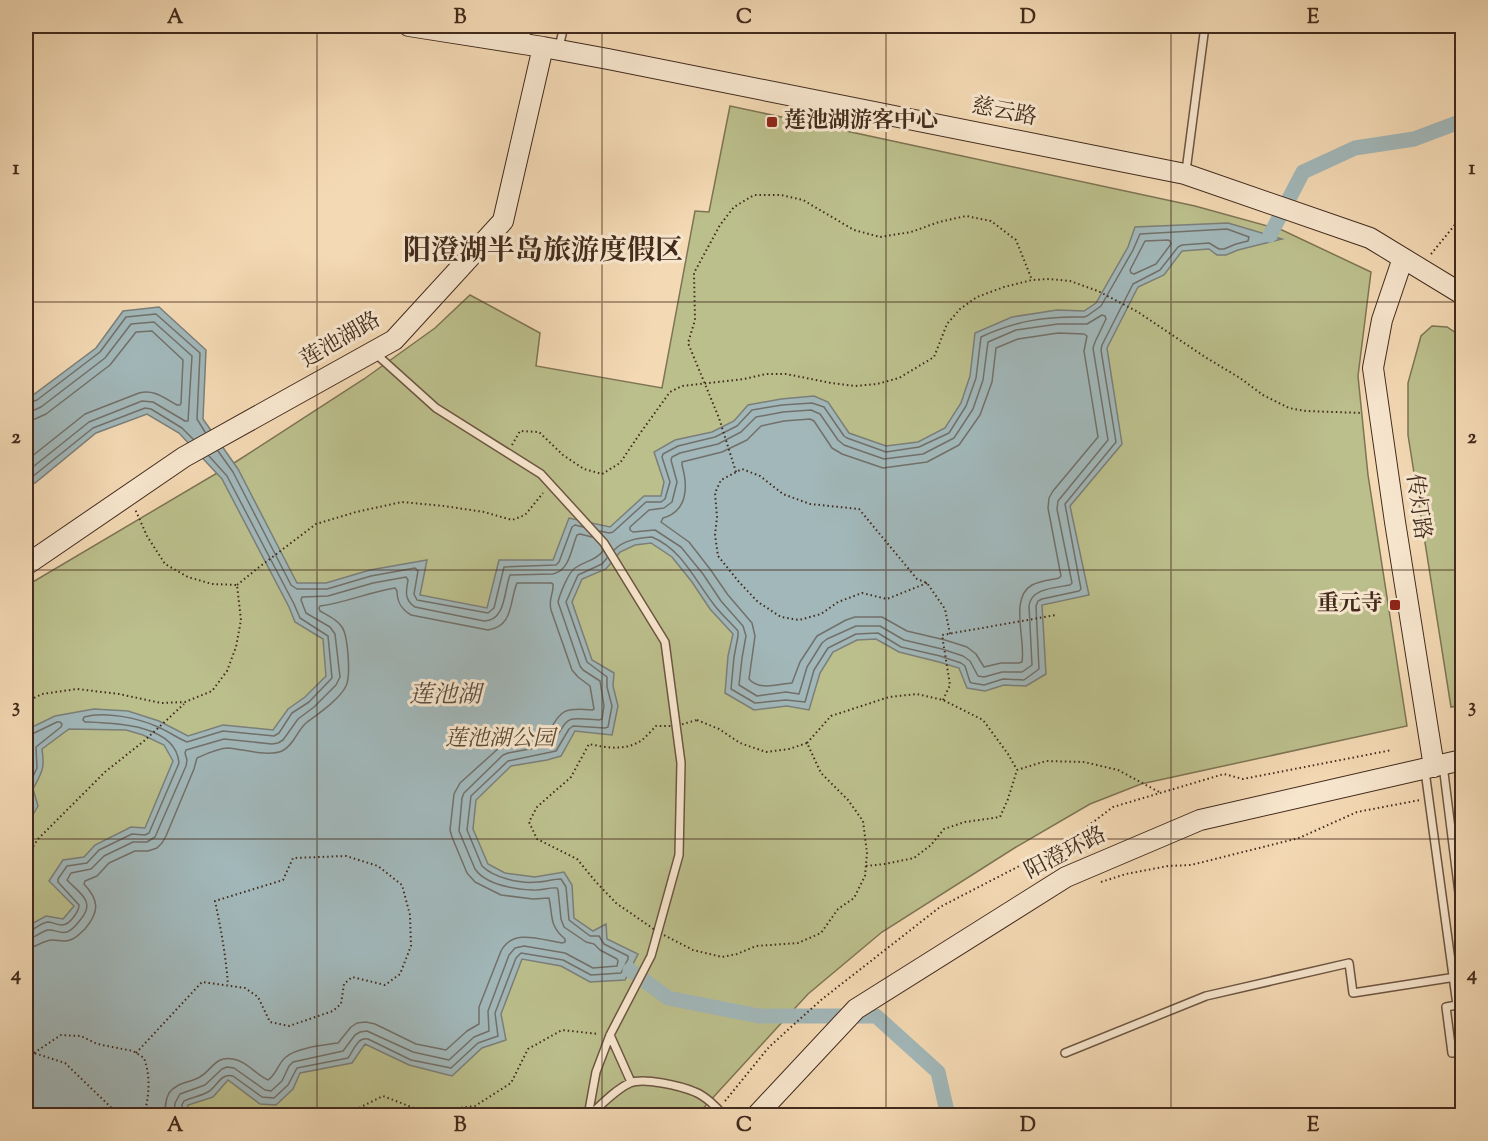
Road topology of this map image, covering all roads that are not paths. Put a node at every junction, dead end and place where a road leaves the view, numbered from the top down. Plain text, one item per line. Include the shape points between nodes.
1 (409, 26) edge
2 (564, 26) edge
3 (1205, 26) edge
4 (538, 42) edge
5 (1185, 174) junction
6 (1411, 263) junction
7 (1462, 294) edge
8 (374, 351) junction
9 (26, 565) edge
10 (1462, 760) edge
11 (1434, 767) junction
12 (1462, 917) edge
13 (1462, 976) edge
14 (1454, 977) junction
15 (610, 1035) junction
16 (1065, 1053) dead end
17 (1462, 1059) edge
18 (631, 1082) junction
19 (588, 1116) edge
20 (724, 1116) edge
21 (756, 1116) edge

1 - 4 street, 慈云路
2 - 4 lane
3 - 5 lane
4 - 5 street, 慈云路
4 - 8 street, 莲池湖路 via 503,221 394,340
5 - 6 street, 慈云路 via 1370,238
6 - 7 street, 慈云路
6 - 11 street, 传灯路 via 1382,320 1373,368
8 - 9 street, 莲池湖路 via 184,457
8 - 15 lane via 436,408 541,474 604,543 665,642 681,763 679,855 651,956
10 - 11 street, 阳澄环路
11 - 12 lane
11 - 14 lane via 1429,798
11 - 21 street, 阳澄环路 via 1200,820 1066,877 856,1009
13 - 14 lane
14 - 16 lane via 1353,993 1349,963 1206,996
14 - 17 lane via 1457,1005 1446,1007 1452,1053 1461,1051
15 - 18 lane
15 - 19 lane via 596,1072
18 - 19 lane
18 - 20 lane via 651,1081 696,1092

